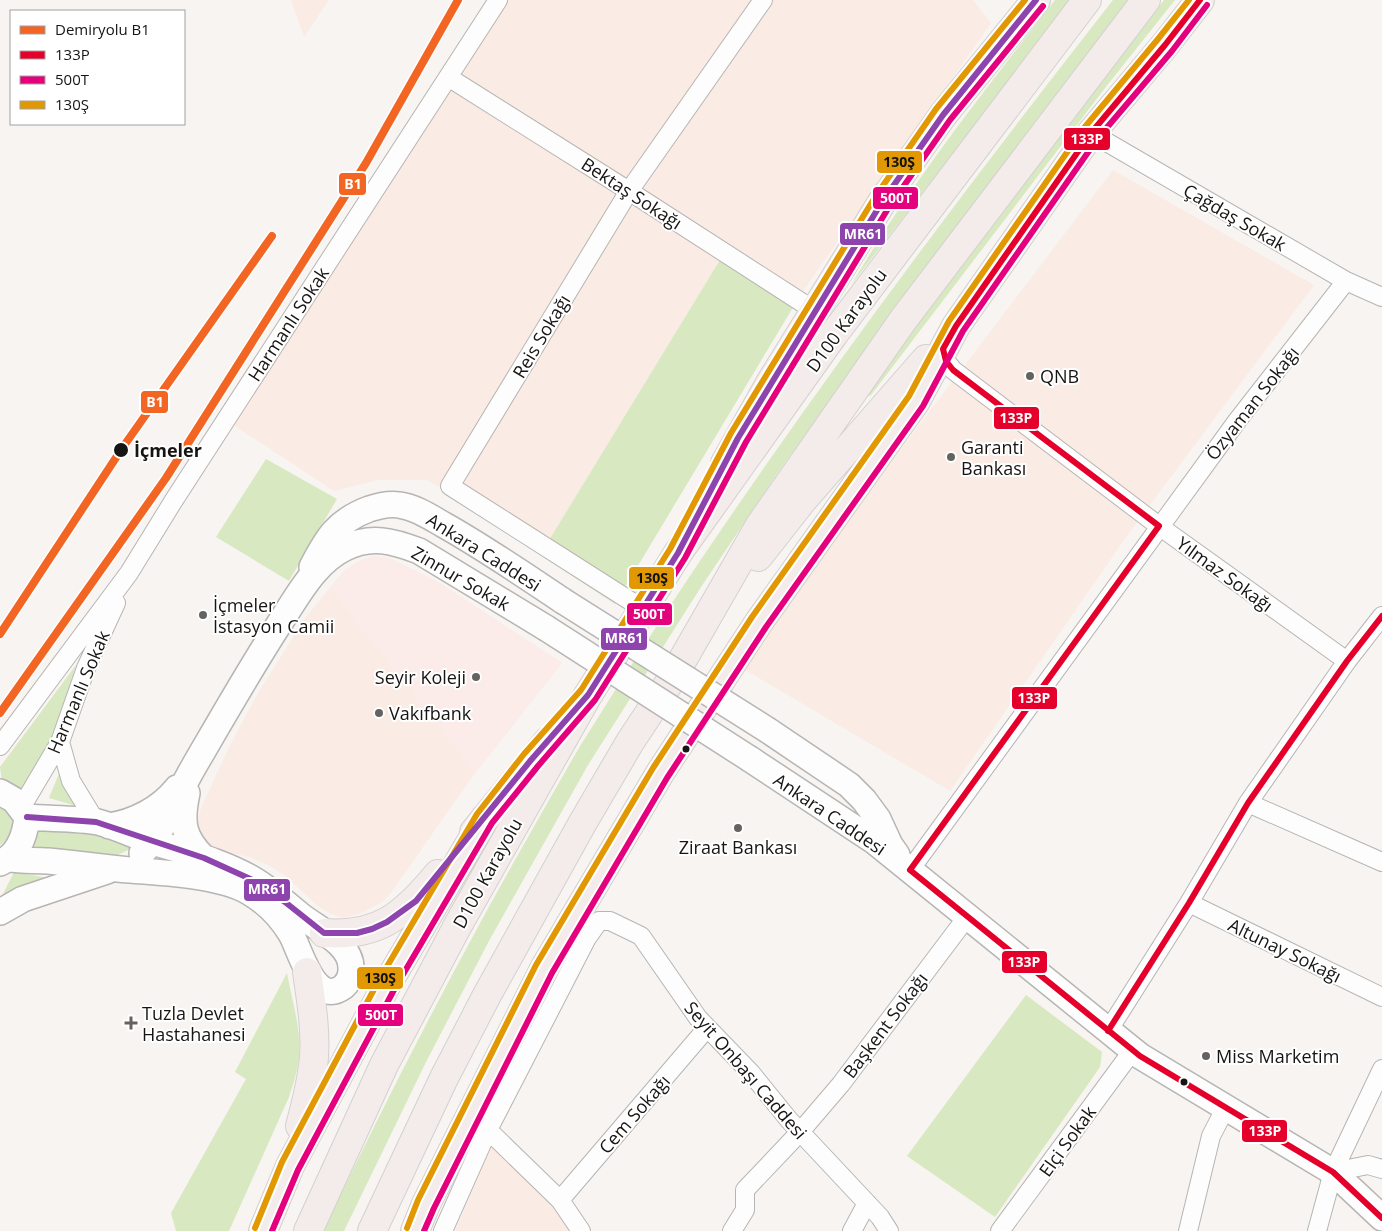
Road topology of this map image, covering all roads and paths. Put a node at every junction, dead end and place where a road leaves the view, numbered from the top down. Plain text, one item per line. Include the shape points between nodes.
1 (498, 0) edge
2 (763, 0) edge
3 (1036, 0) edge
4 (1087, 0) edge
5 (1146, 0) edge
6 (1200, 0) edge
7 (448, 77) junction
8 (1091, 133) junction
9 (629, 191) junction
10 (1346, 281) junction
11 (1382, 297) edge
12 (815, 311) junction
13 (956, 326) junction
14 (1159, 526) junction
15 (678, 553) junction
16 (129, 573) junction
17 (299, 594) junction
18 (642, 609) junction
19 (1382, 616) edge
20 (1347, 661) junction
21 (671, 680) junction
22 (588, 695) junction
23 (60, 742) junction
24 (0, 746) edge
25 (750, 759) joint
26 (192, 771) junction
27 (0, 792) edge
28 (1248, 803) junction
29 (24, 813) junction
30 (485, 818) junction
31 (878, 819) junction
32 (103, 824) junction
33 (932, 839) junction
34 (152, 842) junction
35 (204, 858) junction
36 (4, 861) edge
37 (1382, 862) edge
38 (115, 869) junction
39 (910, 870) junction
40 (1189, 903) junction
41 (0, 912) edge
42 (967, 917) junction
43 (324, 933) junction
44 (307, 972) junction
45 (1382, 997) edge
46 (707, 1028) junction
47 (1108, 1031) junction
48 (1133, 1050) junction
49 (1382, 1069) edge
50 (1226, 1107) junction
51 (488, 1130) junction
52 (800, 1132) junction
53 (290, 1166) junction
54 (1382, 1169) edge
55 (1333, 1172) junction
56 (560, 1200) junction
57 (867, 1203) junction
58 (1382, 1218) edge
59 (263, 1231) edge
60 (308, 1231) edge
61 (372, 1231) edge
62 (415, 1231) edge
63 (443, 1231) edge
64 (581, 1231) edge
65 (732, 1231) edge
66 (852, 1231) edge
67 (889, 1231) edge
68 (1000, 1231) edge
69 (1188, 1231) edge
70 (1318, 1231) edge

1 - 7 street, Harmanlı Sokak
2 - 9 street, Reis Sokağı
3 - 12 highway via 915,154
4 - 15 highway, D100 Karayolu via 834,334
5 - 21 highway via 903,320 760,525
6 - 8 highway
7 - 9 street, Bektaş Sokağı
7 - 16 street, Harmanlı Sokak
8 - 10 street, Çağdaş Sokak
8 - 13 highway
9 - 12 street, Bektaş Sokağı
9 - 18 street, Reis Sokağı via 450,486
10 - 11 street, Çağdaş Sokak
10 - 14 street, Özyaman Sokağı via 1236,420
12 - 15 highway via 738,438
13 - 14 street, Yılmaz Sokağı via 943,349 953,370
13 - 21 highway via 802,501 743,577
13 - 62 highway via 916,400 759,622 660,773 544,969
14 - 20 street, Yılmaz Sokağı
14 - 33 street, Özyaman Sokağı
15 - 18 highway, D100 Karayolu
16 - 23 street, Harmanlı Sokak via 86,668
16 - 24 street, Harmanlı Sokak
17 - 25 street, Zinnur Sokak, bridge via 331,556 346,548 366,541 397,542 418,551 546,628
17 - 26 street, Zinnur Sokak via 259,655
17 - 31 street, Ankara Caddesi, bridge via 325,542 355,514 379,505 399,505 421,512 464,536 769,731 848,785
18 - 22 highway, D100 Karayolu
19 - 20 street
20 - 28 street
21 - 61 highway via 582,824 487,995
22 - 30 highway
22 - 60 highway, D100 Karayolu via 458,925 389,1056
23 - 29 street, Harmanlı Sokak
23 - 32 street via 72,781
25 - 39 street, Ankara Caddesi via 874,841
26 - 32 street via 162,804 122,824
26 - 34 street via 164,826
26 - 35 street via 183,825 193,848
27 - 29 street via 14,800
28 - 37 street
28 - 40 street
29 - 32 street
29 - 36 street via 25,831 20,844
30 - 43 highway via 416,901 401,913 358,933
30 - 53 highway via 388,984
31 - 33 street via 907,849 924,846
31 - 39 street, Ankara Caddesi via 890,845
32 - 34 street
33 - 39 street, Özyaman Sokağı
34 - 35 street
34 - 38 street via 142,853
35 - 43 street via 255,881
36 - 38 street via 47,861
38 - 41 street via 22,899
38 - 44 street via 176,874 229,884 250,892 280,918 299,949
39 - 42 street, Ankara Caddesi
40 - 45 street, Altunay Sokağı
40 - 47 street
42 - 47 street, Ankara Caddesi
42 - 52 street, Başkent Sokağı via 842,1084
43 - 44 street via 347,953 351,973 347,984 339,990 328,990 320,987
44 - 53 highway via 314,1056 309,1093
46 - 51 street, Seyit Onbaşı Caddesi via 641,936 610,921 599,921 587,938
46 - 52 street, Seyit Onbaşı Caddesi via 751,1073
46 - 56 street, Cem Sokağı
47 - 48 street, Ankara Caddesi
48 - 50 street, Ankara Caddesi
48 - 68 street, Elçi Sokak
49 - 55 street
50 - 55 street, Ankara Caddesi
50 - 69 street via 1211,1136
51 - 56 street
51 - 63 street
52 - 57 street, Seyit Onbaşı Caddesi
52 - 65 street, Başkent Sokağı via 745,1190 745,1210
53 - 59 highway
54 - 55 street via 1368,1165
55 - 58 street, Ankara Caddesi
55 - 70 street
56 - 64 street
57 - 66 street
57 - 67 street, Seyit Onbaşı Caddesi

